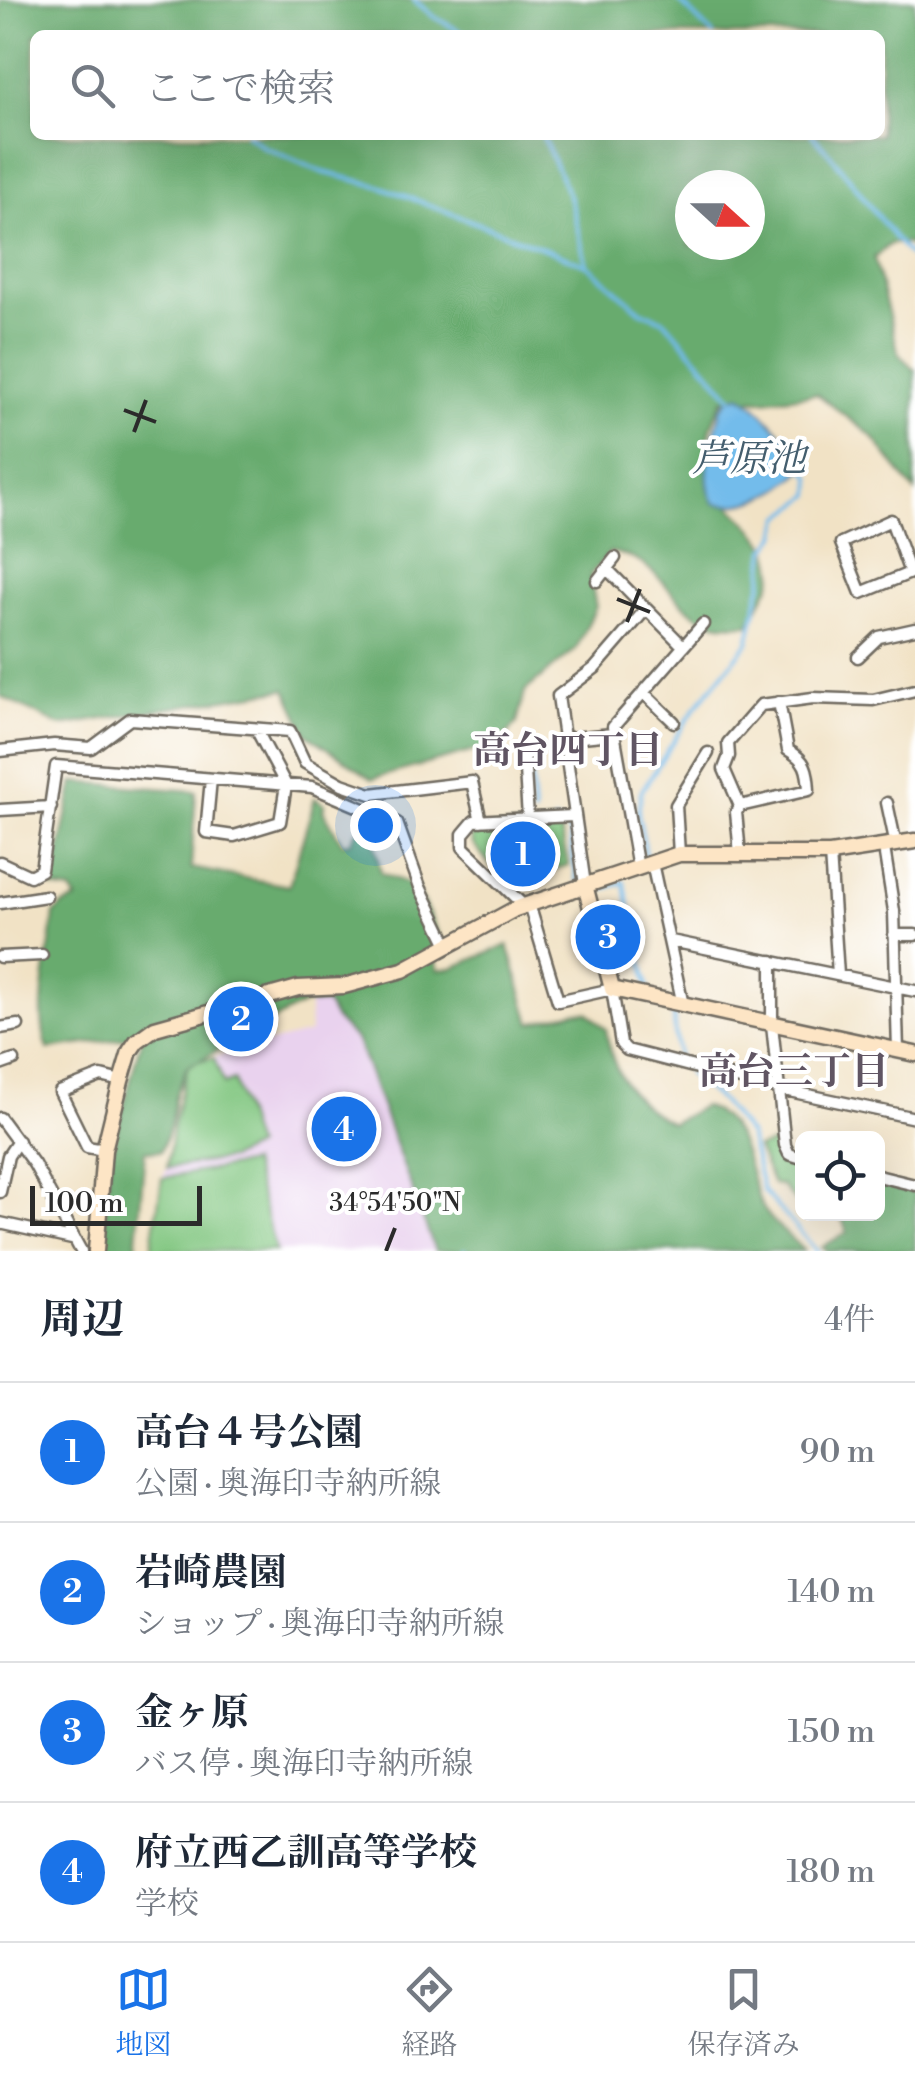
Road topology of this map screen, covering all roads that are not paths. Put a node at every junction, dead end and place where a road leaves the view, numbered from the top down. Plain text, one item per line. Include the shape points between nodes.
1 (615, 558) dead end
2 (607, 568) junction
3 (912, 571) edge
4 (597, 581) dead end
5 (646, 609) junction
6 (703, 624) dead end
7 (915, 629) edge
8 (683, 646) junction
9 (858, 656) dead end
10 (915, 690) edge
11 (643, 692) junction
12 (779, 702) junction
13 (674, 722) dead end
14 (256, 730) junction
15 (612, 734) junction
16 (562, 739) junction
17 (0, 752) edge
18 (708, 753) dead end
19 (524, 754) dead end
20 (211, 779) junction
21 (286, 785) junction
22 (887, 803) dead end
23 (740, 806) junction
24 (52, 807) junction
25 (0, 810) edge
26 (573, 816) junction
27 (528, 818) junction
28 (481, 821) junction
29 (915, 842) edge
30 (890, 847) junction
31 (679, 854) junction
32 (740, 854) junction
33 (830, 854) junction
34 (0, 862) edge
35 (645, 865) junction
36 (585, 885) junction
37 (46, 896) dead end
38 (0, 902) edge
39 (526, 905) junction
40 (894, 935) junction
41 (915, 935) edge
42 (671, 941) junction
43 (449, 947) junction
44 (42, 955) dead end
45 (0, 958) edge
46 (772, 962) junction
47 (838, 975) junction
48 (896, 987) junction
49 (612, 989) junction
50 (915, 990) edge
51 (683, 1005) junction
52 (18, 1025) dead end
53 (772, 1025) junction
54 (0, 1028) edge
55 (898, 1051) junction
56 (915, 1054) edge
57 (14, 1060) dead end
58 (0, 1064) edge
59 (121, 1081) junction
60 (780, 1089) junction
61 (0, 1118) edge
62 (915, 1118) edge
63 (18, 1141) junction
64 (104, 1150) junction
65 (795, 1156) edge
66 (885, 1178) edge
67 (915, 1185) edge
68 (0, 1192) edge
69 (0, 1223) edge
70 (72, 1239) junction
71 (82, 1251) edge
72 (96, 1251) edge

1 - 2 street
2 - 4 street
2 - 5 street
3 - 3 street via 861,593 841,544 891,520
5 - 8 street
5 - 16 street via 595,668 558,696
6 - 8 street
7 - 9 street via 880,638
8 - 11 street
10 - 12 street via 873,700
11 - 13 street
11 - 15 street
12 - 23 street via 761,704 728,743 724,769
12 - 23 street via 788,750 808,770 809,790
14 - 17 street via 130,719 91,748
14 - 21 street
14 - 28 street via 290,732 305,763 371,794 472,782
15 - 16 street
15 - 35 street
16 - 26 street
18 - 31 street via 676,805
19 - 27 street
20 - 21 street
20 - 21 street via 206,832 234,836 280,822
20 - 24 street via 56,766
21 - 43 street via 312,787 397,824
22 - 30 street
23 - 32 street
24 - 25 street
24 - 34 street via 42,870 30,876
26 - 27 street
26 - 36 street
27 - 28 street
28 - 39 street via 463,834 463,847
29 - 30 main road
30 - 33 main road
30 - 40 street
31 - 32 main road
31 - 35 main road
32 - 33 main road
33 - 47 street
35 - 36 main road
35 - 42 street
36 - 39 main road
36 - 49 main road
37 - 38 street
39 - 43 main road
39 - 49 street via 558,1001
40 - 41 street
40 - 48 street
42 - 46 street
42 - 51 street
43 - 59 main road via 370,980 298,988 155,1028 130,1051
44 - 45 street
46 - 47 street
46 - 53 street
47 - 48 street
48 - 50 street
48 - 55 street
49 - 51 main road
49 - 60 street via 627,1050
51 - 53 main road
52 - 54 street
53 - 55 main road
53 - 60 street
55 - 56 main road
57 - 58 street
59 - 64 main road
59 - 64 street via 101,1076 60,1092 87,1147
60 - 62 street
60 - 65 street via 785,1145
61 - 63 street
63 - 68 street
63 - 70 street
64 - 72 main road
66 - 67 street
69 - 70 street
70 - 71 street

